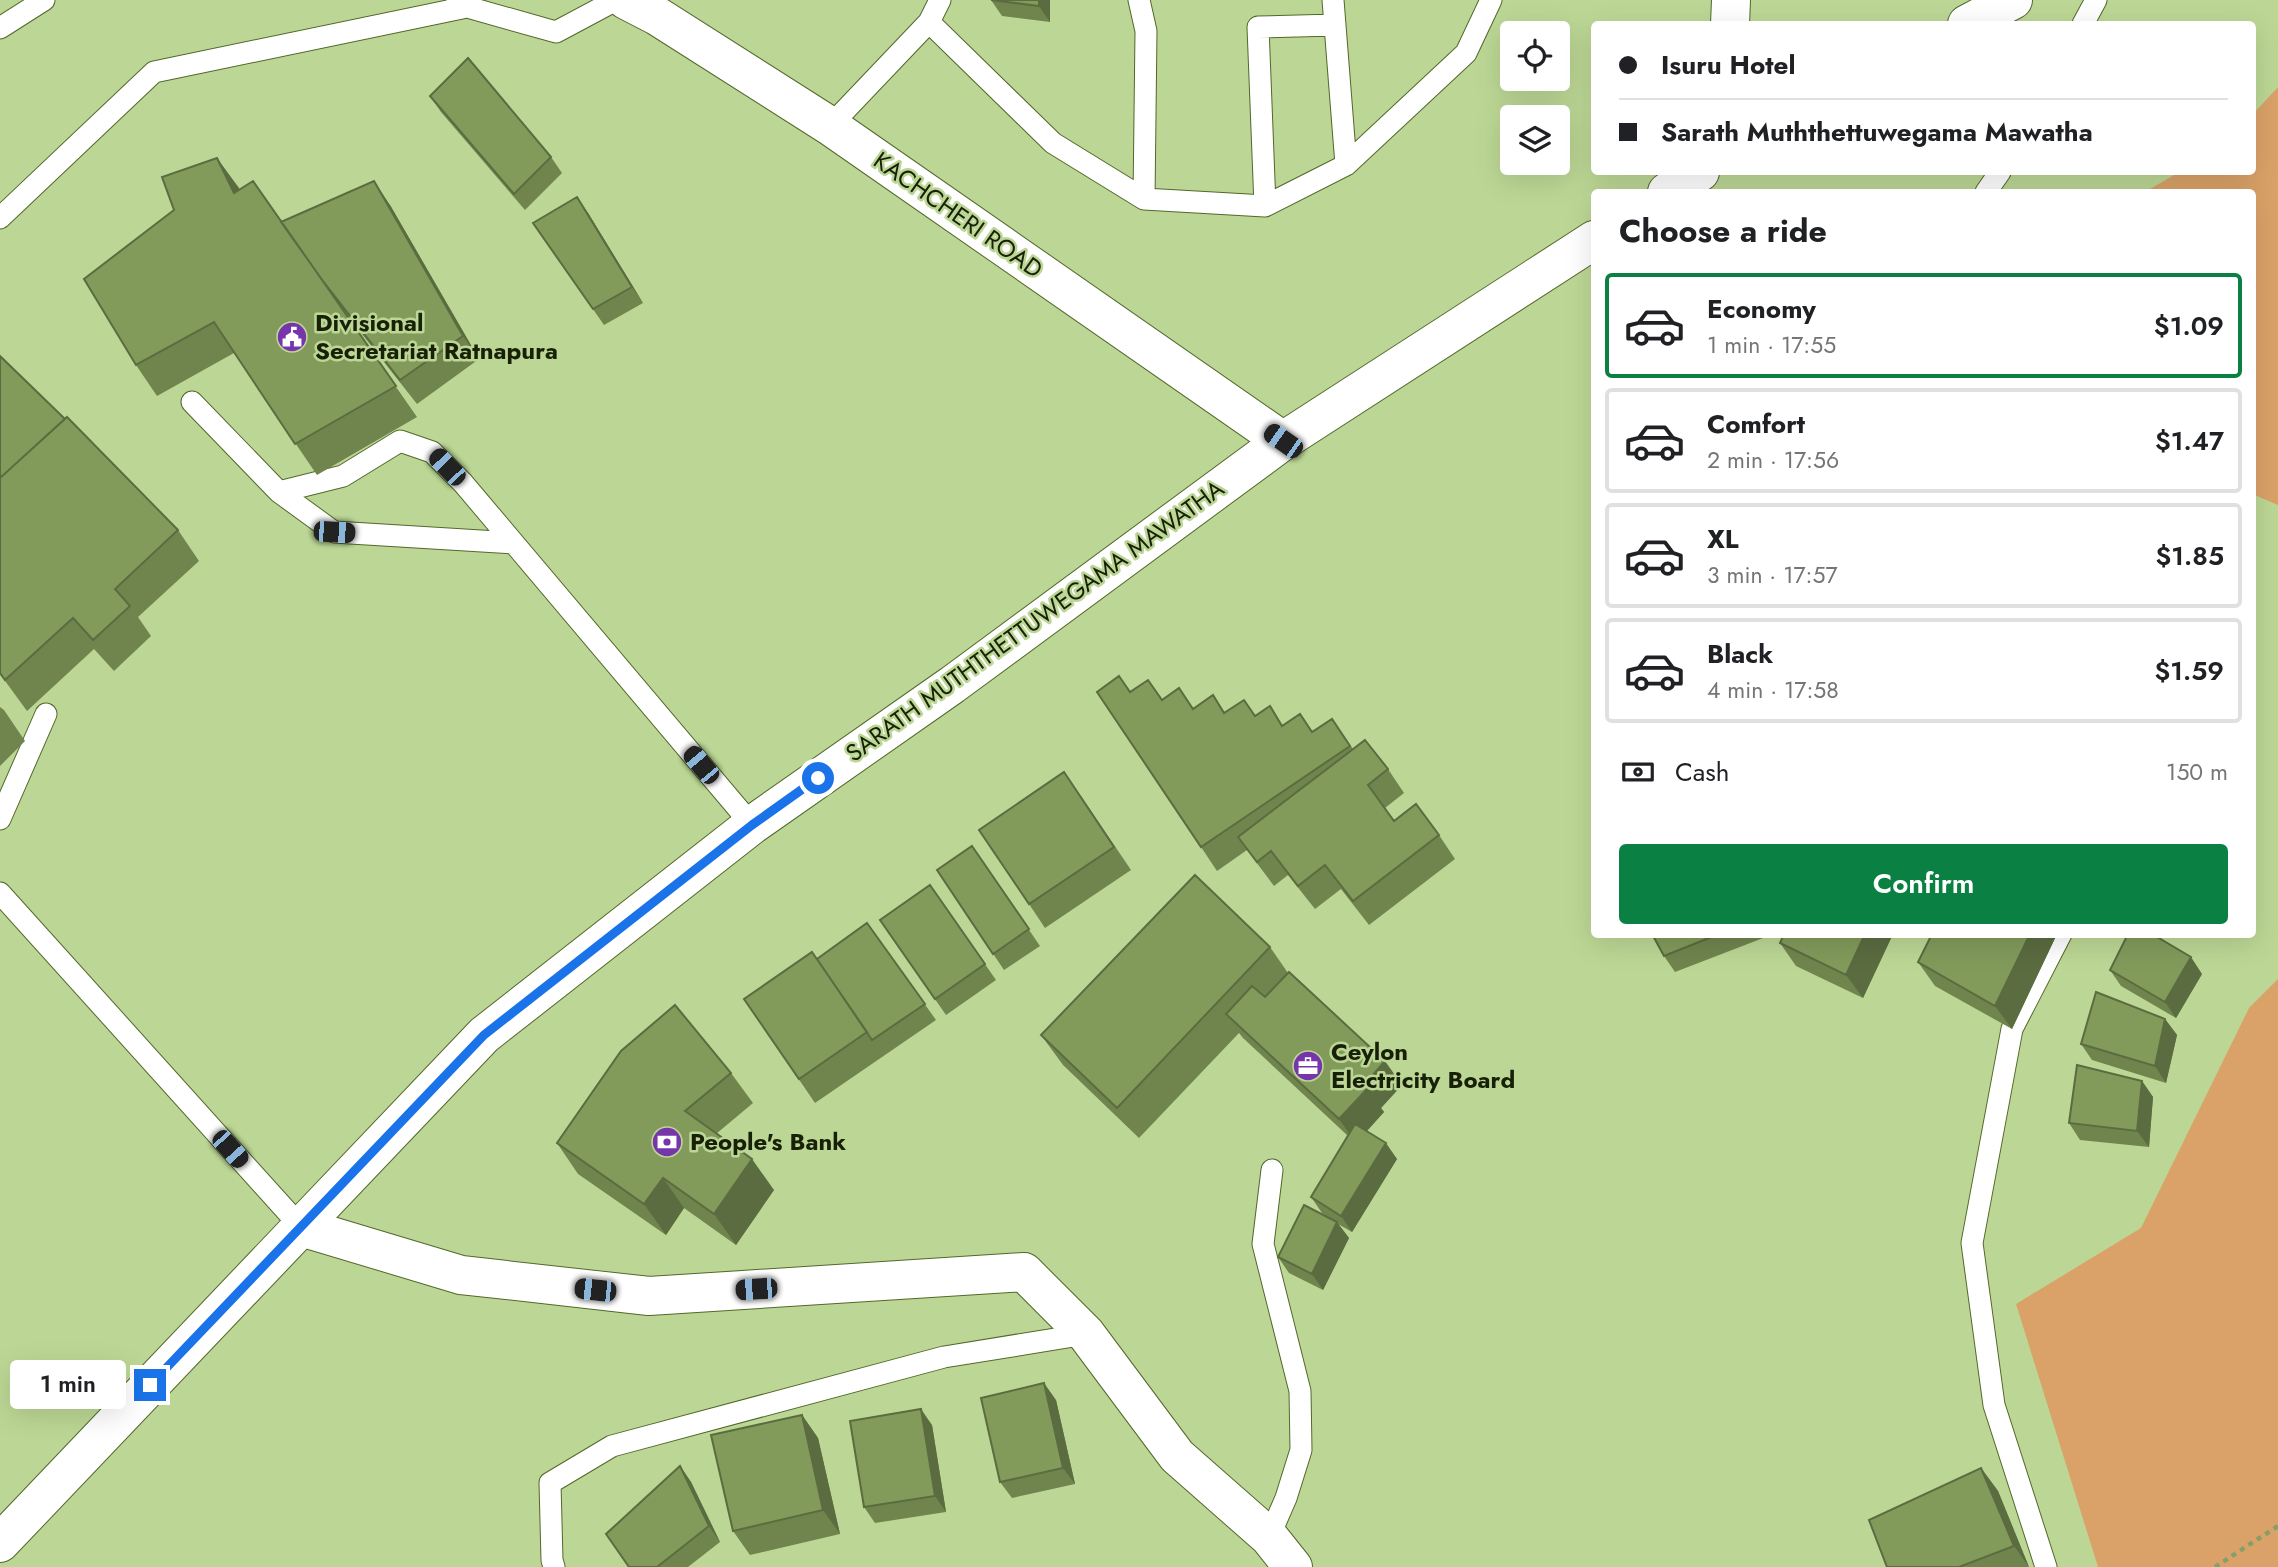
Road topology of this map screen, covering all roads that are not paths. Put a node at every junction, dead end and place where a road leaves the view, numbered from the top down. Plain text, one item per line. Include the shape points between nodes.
1 (44, 0) edge
2 (616, 0) edge
3 (626, 0) edge
4 (940, 0) edge
5 (1139, 0) edge
6 (1333, 0) edge
7 (1491, 0) edge
8 (1731, 0) edge
9 (2013, 0) edge
10 (2096, 0) edge
11 (461, 3) edge
12 (1731, 21) edge
13 (1973, 21) edge
14 (2085, 21) edge
15 (929, 22) junction
16 (1335, 25) junction
17 (0, 28) edge
18 (830, 126) junction
19 (1346, 165) junction
20 (1695, 175) edge
21 (1672, 189) edge
22 (1144, 199) junction
23 (1265, 206) junction
24 (0, 218) edge
25 (1591, 242) edge
26 (191, 402) dead end
27 (1283, 441) junction
28 (279, 492) junction
29 (513, 543) junction
30 (46, 714) dead end
31 (0, 818) edge
32 (752, 825) junction
33 (0, 892) edge
34 (2060, 938) edge
35 (1272, 1170) dead end
36 (301, 1227) junction
37 (1086, 1334) junction
38 (1269, 1537) junction
39 (0, 1543) edge
40 (554, 1567) edge
41 (1293, 1567) edge
42 (2046, 1567) edge

1 - 17 lane
2 - 11 lane via 556,33
3 - 18 main road, KACHCHERI ROAD
4 - 15 lane
5 - 22 lane via 1146,31
6 - 16 lane
7 - 19 lane via 1466,53
8 - 12 main road
9 - 13 main road
10 - 14 lane
11 - 24 lane via 154,72
15 - 18 lane
15 - 22 lane via 1053,143
16 - 19 lane
16 - 23 lane via 1258,27
18 - 27 main road, KACHCHERI ROAD
19 - 23 lane
20 - 21 main road
22 - 23 lane
25 - 27 main road, SARATH MUTHTHETTUWEGAMA MAWATHA
26 - 28 lane
27 - 32 main road, SARATH MUTHTHETTUWEGAMA MAWATHA via 952,685
28 - 29 lane via 334,532
28 - 29 lane via 343,476 400,441 432,452
29 - 32 lane
30 - 31 lane
32 - 36 main road, SARATH MUTHTHETTUWEGAMA MAWATHA via 484,1035
33 - 36 lane
34 - 42 lane via 2012,1029 1972,1243 1994,1405
35 - 38 lane via 1263,1244 1300,1391 1301,1450
36 - 37 main road via 461,1275 649,1296 1024,1272
36 - 39 main road, SARATH MUTHTHETTUWEGAMA MAWATHA
37 - 38 main road via 1177,1456
37 - 40 lane via 944,1357 612,1446 551,1483
38 - 41 main road

